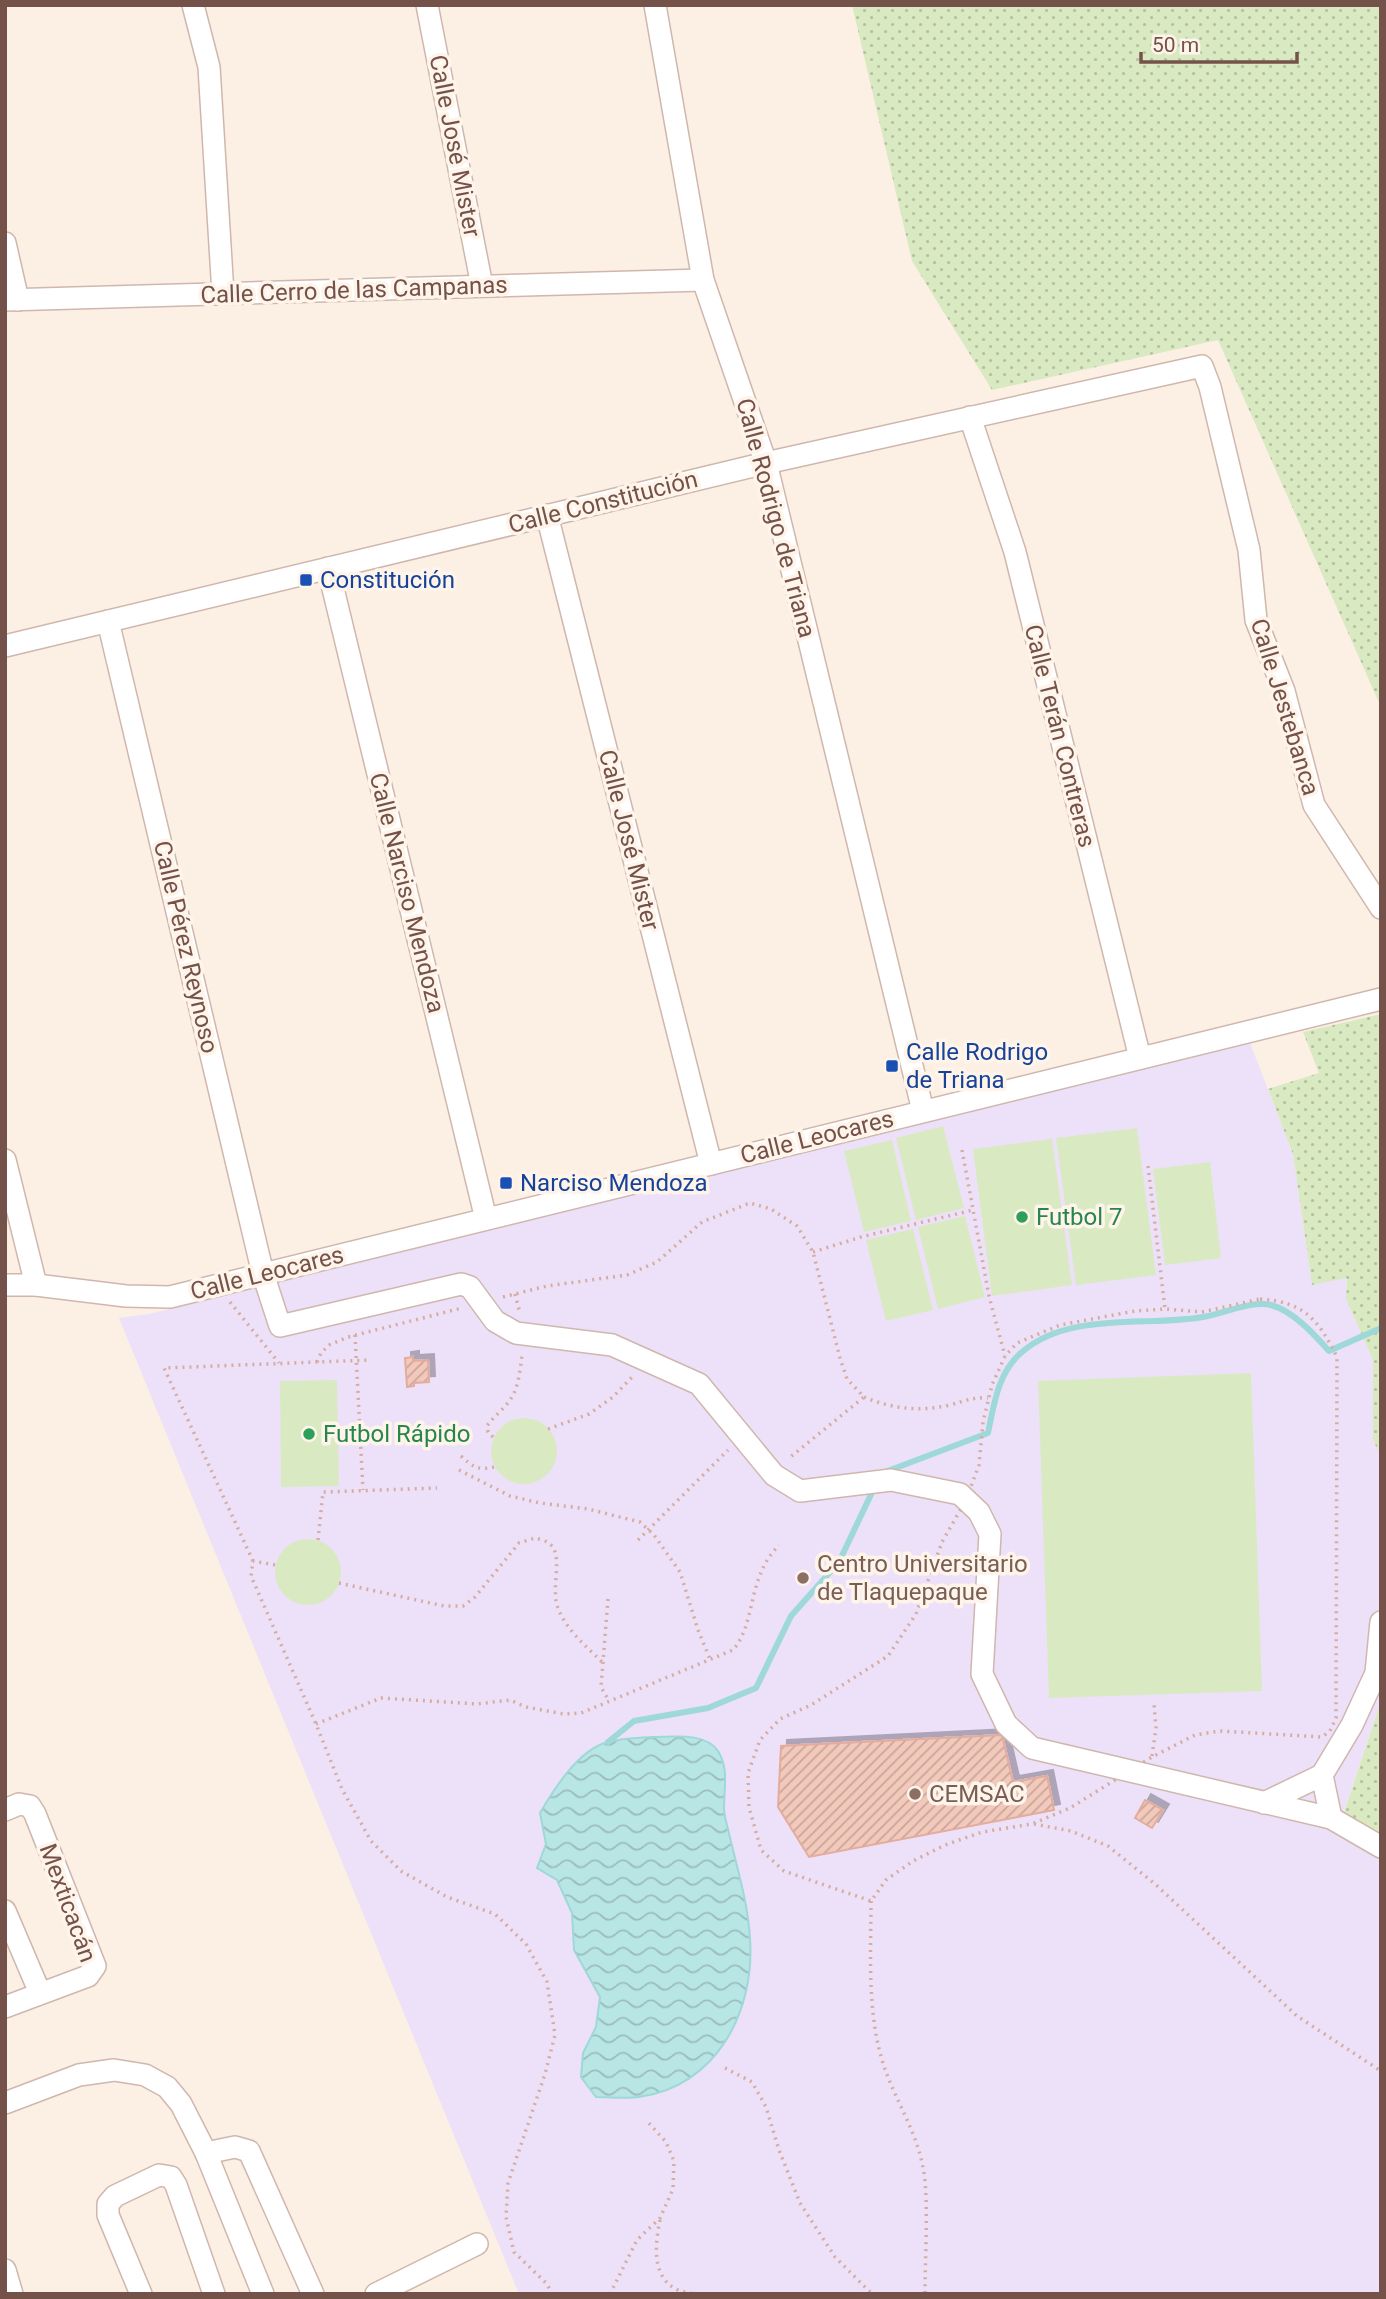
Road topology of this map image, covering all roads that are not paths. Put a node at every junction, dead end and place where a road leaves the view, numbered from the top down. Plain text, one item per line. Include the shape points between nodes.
1 (193, 5) edge
2 (427, 5) edge
3 (655, 5) edge
4 (5, 243) edge
5 (704, 279) junction
6 (482, 286) junction
7 (223, 294) junction
8 (12, 300) edge
9 (1202, 366) joint
10 (971, 418) junction
11 (766, 463) junction
12 (547, 515) junction
13 (328, 568) junction
14 (108, 621) junction
15 (5, 646) edge
16 (1381, 908) edge
17 (1381, 999) edge
18 (1140, 1058) junction
19 (923, 1111) junction
20 (5, 1160) edge
21 (710, 1164) junction
22 (486, 1219) junction
23 (263, 1274) junction
24 (5, 1284) edge
25 (36, 1285) junction
26 (1381, 1622) edge
27 (1322, 1775) junction
28 (1264, 1803) junction
29 (5, 1810) edge
30 (1331, 1818) junction
31 (1381, 1847) edge
32 (5, 1911) edge
33 (40, 1993) junction
34 (5, 2007) edge
35 (5, 2103) edge
36 (206, 2153) junction
37 (477, 2244) dead end
38 (5, 2270) edge
39 (12, 2294) edge
40 (141, 2294) edge
41 (214, 2294) edge
42 (263, 2294) edge
43 (313, 2294) edge
44 (376, 2294) edge

1 - 7 street via 209,67
2 - 6 street, Calle José Mister
3 - 5 street, Calle Rodrigo de Triana
4 - 8 street
5 - 6 street, Calle Cerro de las Campanas
5 - 11 street, Calle Rodrigo de Triana
6 - 7 street, Calle Cerro de las Campanas
7 - 8 street, Calle Cerro de las Campanas
9 - 10 street, Calle Constitución
9 - 16 street, Calle Jestebanca via 1249,550 1255,620 1284,691 1314,805
10 - 11 street, Calle Constitución
10 - 18 street, Calle Terán Contreras via 1014,552
11 - 12 street, Calle Constitución
11 - 19 street, Calle Rodrigo de Triana
12 - 13 street, Calle Constitución
12 - 21 street, Calle José Mister
13 - 14 street, Calle Constitución
13 - 22 street, Calle Narciso Mendoza
14 - 15 street, Calle Constitución
14 - 23 street, Calle Pérez Reynoso
17 - 18 street, Calle Leocares
18 - 19 street, Calle Leocares
19 - 21 street, Calle Leocares
20 - 25 street
21 - 22 street, Calle Leocares
22 - 23 street, Calle Leocares
23 - 25 street, Calle Leocares via 170,1297
23 - 28 street, Calle Pérez Reynoso via 280,1326 461,1284 470,1287 495,1321 516,1333 612,1345 699,1384 772,1472 800,1490 891,1480 960,1494 979,1512 990,1534 982,1674 1006,1724 1032,1748 1143,1768
24 - 25 street, Calle Leocares
26 - 27 street via 1376,1673
27 - 28 street
27 - 30 street
28 - 30 street
29 - 33 street, Mexticacán via 19,1804 30,1806 35,1814 95,1966 88,1976
30 - 31 street
32 - 33 street
33 - 34 street, Mexticacán
35 - 36 street via 79,2075 114,2070 145,2075 167,2087 181,2104
36 - 42 street
36 - 43 street via 235,2147 250,2151
37 - 44 street
38 - 39 street
40 - 41 street via 108,2216 108,2204 159,2175 171,2177 176,2185

